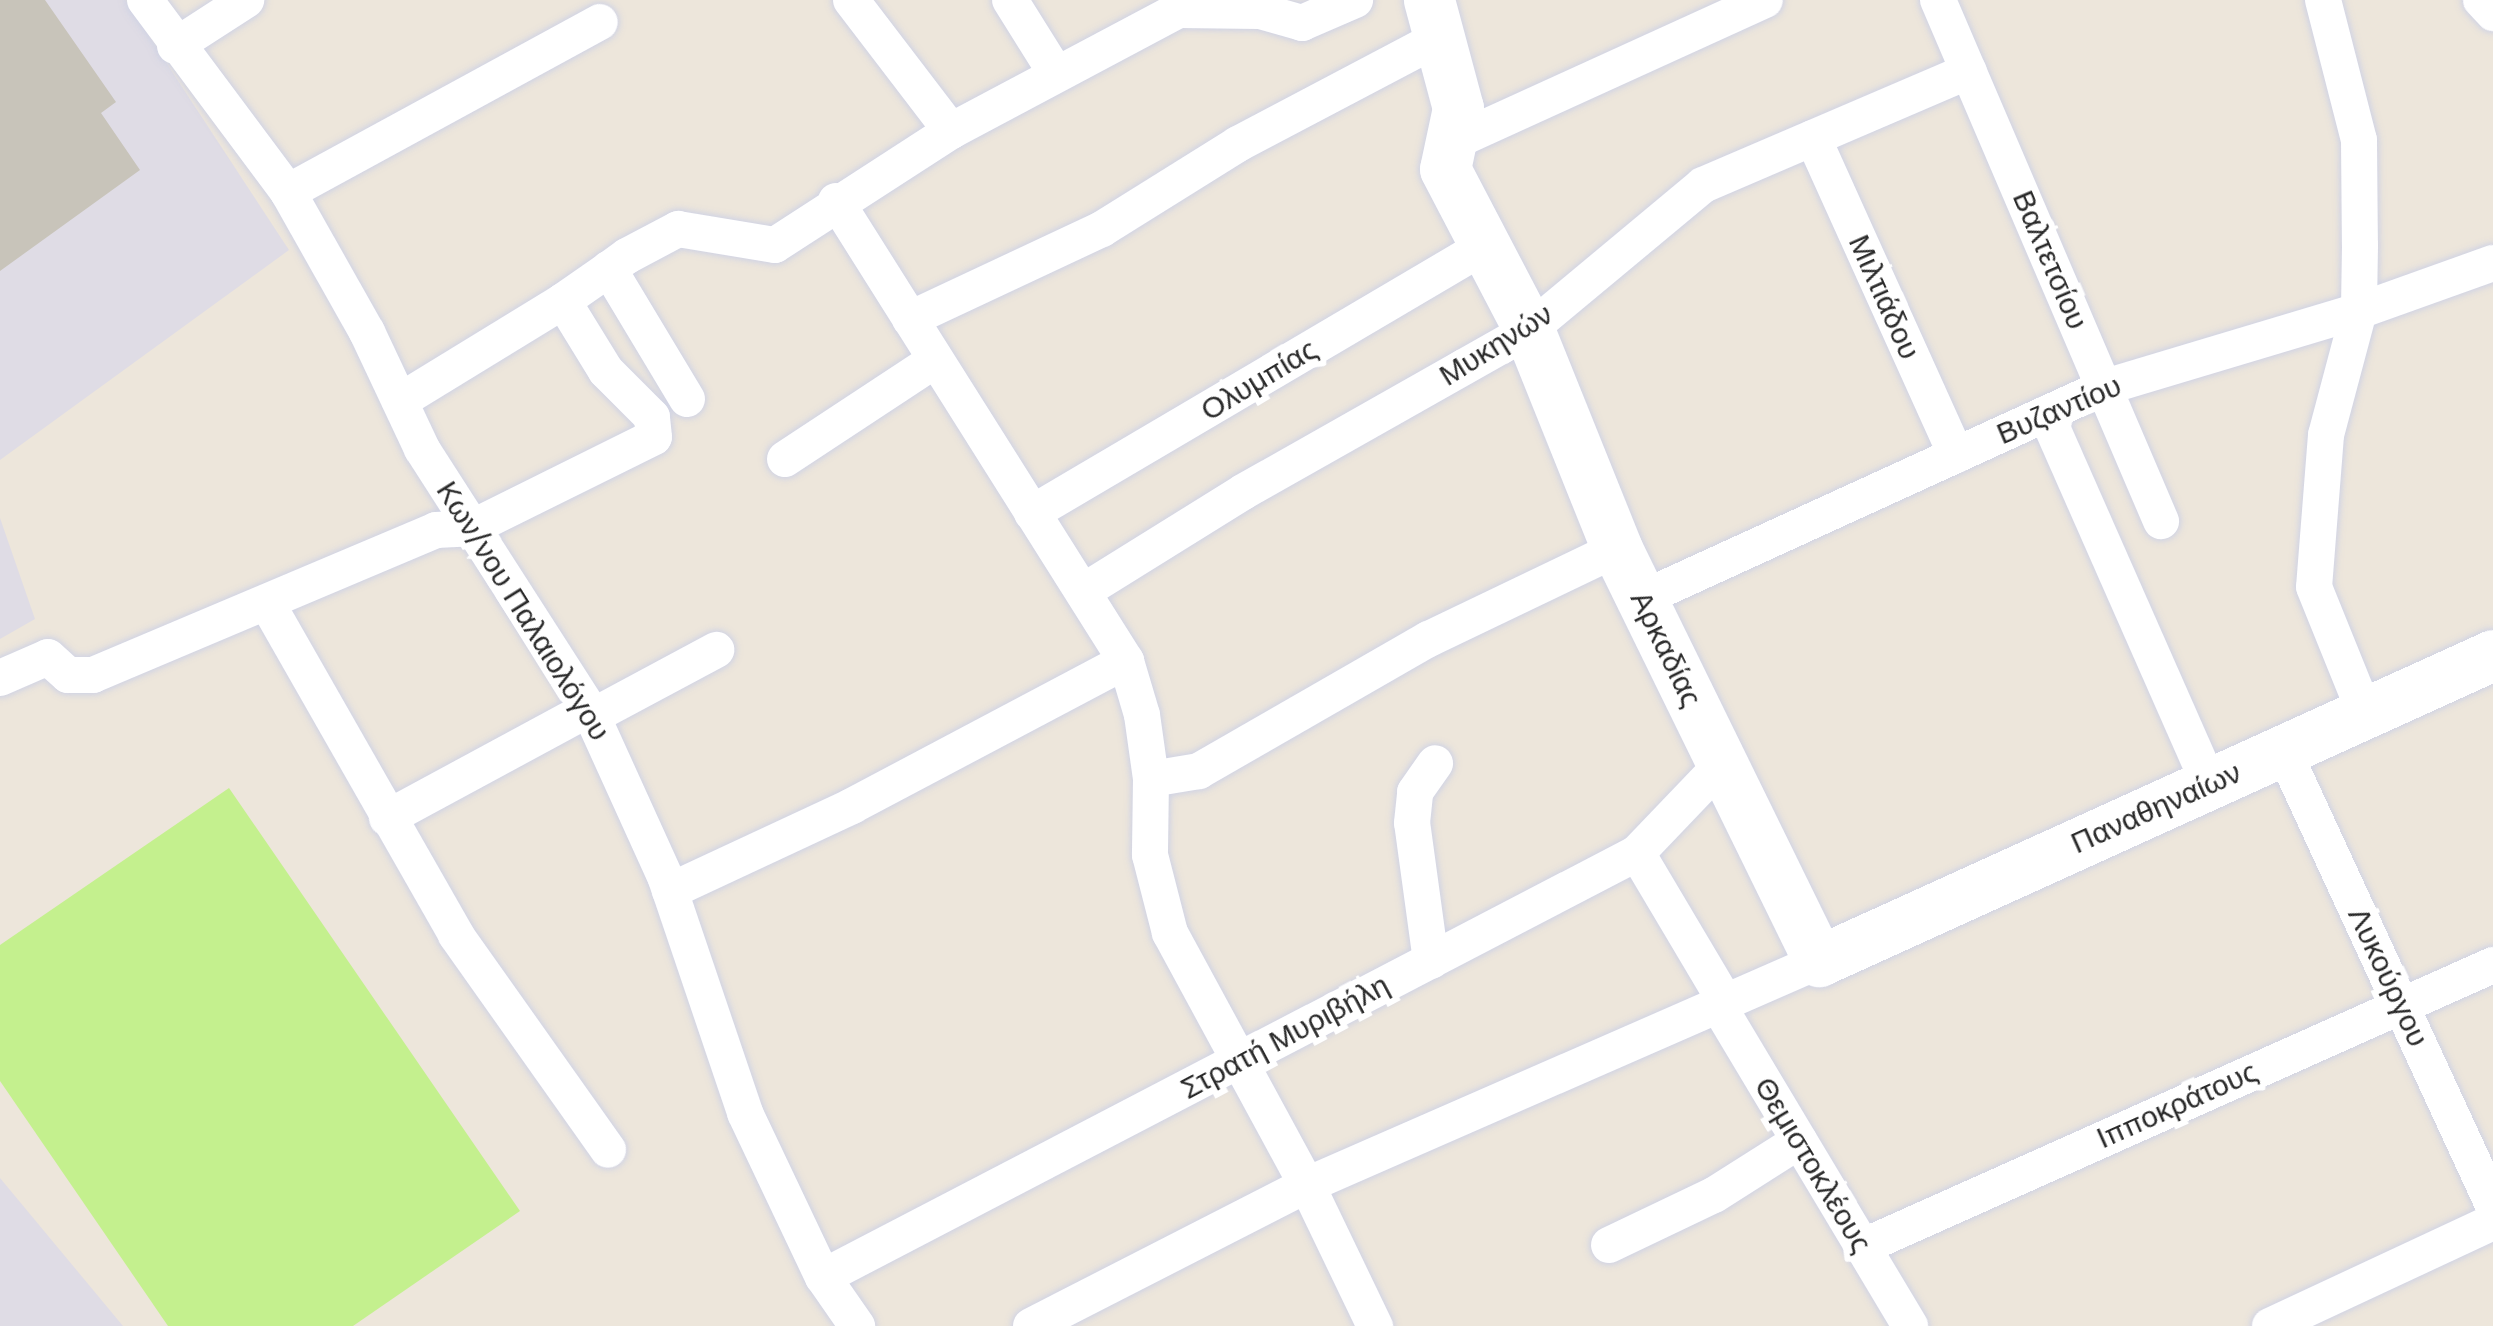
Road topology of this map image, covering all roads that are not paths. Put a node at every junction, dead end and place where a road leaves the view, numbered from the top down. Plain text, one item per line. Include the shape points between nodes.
1 (146, 0) edge
2 (246, 0) edge
3 (851, 0) edge
4 (1010, 0) edge
5 (1354, 0) edge
6 (1765, 0) edge
7 (1938, 0) edge
8 (2481, 0) edge
9 (2331, 2) edge
10 (2493, 13) edge
11 (1434, 19) edge
12 (600, 22) dead end
13 (176, 46) junction
14 (1969, 71) junction
15 (1055, 73) junction
16 (951, 131) junction
17 (1813, 138) junction
18 (1449, 144) junction
19 (288, 193) junction
20 (836, 201) junction
21 (1485, 246) junction
22 (2493, 263) edge
23 (609, 269) junction
24 (563, 301) junction
25 (2359, 311) junction
26 (910, 319) junction
27 (1529, 330) junction
28 (935, 360) junction
29 (2105, 387) junction
30 (687, 399) dead end
31 (400, 401) junction
32 (2046, 414) junction
33 (1956, 455) junction
34 (785, 459) dead end
35 (1032, 513) junction
36 (2162, 521) dead end
37 (471, 528) junction
38 (1617, 550) junction
39 (1084, 591) junction
40 (1641, 599) junction
41 (267, 603) junction
42 (716, 650) dead end
43 (2493, 655) edge
44 (1126, 662) junction
45 (0, 679) edge
46 (591, 713) junction
47 (2365, 713) junction
48 (2283, 750) junction
49 (1436, 763) dead end
50 (1722, 764) junction
51 (1151, 779) junction
52 (2209, 784) junction
53 (387, 818) junction
54 (1637, 853) junction
55 (670, 891) junction
56 (1431, 961) junction
57 (1819, 961) junction
58 (2493, 965) edge
59 (1721, 1003) junction
60 (2401, 1005) junction
61 (1237, 1062) junction
62 (1799, 1141) junction
63 (608, 1150) dead end
64 (1306, 1185) junction
65 (2493, 1204) edge
66 (2493, 1222) edge
67 (1610, 1245) dead end
68 (1862, 1247) junction
69 (823, 1277) junction
70 (856, 1326) edge
71 (1031, 1326) edge
72 (1376, 1326) edge
73 (1910, 1326) edge
74 (2270, 1326) edge

1 - 13 street, Κων/νου Παλαιολόγου
2 - 13 street
3 - 16 street
4 - 15 street
5 - 15 street via 1302,23 1260,11 1178,10
6 - 18 street
7 - 14 street, Βαλτετσίου
8 - 10 street
9 - 25 street via 2359,140
11 - 18 street, Αρκαδίας via 1458,107
11 - 26 street via 1102,229
12 - 19 street
13 - 19 street, Κων/νου Παλαιολόγου
14 - 17 street, Μυκηνών
14 - 29 street, Βαλτετσίου
15 - 16 street
16 - 20 street
17 - 27 street, Μυκηνών via 1703,185
17 - 33 street, Μιλτιάδου
18 - 21 street, Αρκαδίας via 1445,169
19 - 31 street, Κων/νου Παλαιολόγου
20 - 23 street via 775,245 678,229
20 - 26 street
21 - 27 street, Αρκαδίας
21 - 35 street, Ολυμπίας
22 - 25 street, Βυζαντίου
23 - 24 street
23 - 30 street
24 - 31 street
24 - 37 street via 606,370 652,418 654,437
25 - 29 street, Βυζαντίου
25 - 47 street via 2326,436 2314,587
26 - 28 street
27 - 38 street, Αρκαδίας
27 - 39 street, Μυκηνών
28 - 34 street
28 - 35 street
29 - 32 street, Βυζαντίου
29 - 36 street, Βαλτετσίου
31 - 37 street, Κων/νου Παλαιολόγου
32 - 33 street, Βυζαντίου
32 - 52 street
33 - 40 street, Βυζαντίου
35 - 39 street
37 - 41 street via 436,530
37 - 46 street, Κων/νου Παλαιολόγου
38 - 40 street, Αρκαδίας
38 - 51 street via 1429,639 1199,771
39 - 44 street
40 - 50 street, Αρκαδίας
41 - 45 street via 93,675 68,674 48,656
41 - 53 street
42 - 46 street
43 - 47 street, Παναθηναίων
44 - 51 street
44 - 55 street
46 - 53 street
46 - 55 street, Κων/νου Παλαιολόγου
47 - 48 street, Παναθηναίων
48 - 52 street, Παναθηναίων
48 - 60 street, Λυκούργου
49 - 56 street via 1415,792 1412,823
50 - 54 street, Στρατή Μυριβήλη
50 - 57 street, Αρκαδίας
51 - 61 street via 1150,855 1170,933
52 - 57 street, Παναθηναίων
53 - 63 street via 456,935
54 - 56 street, Στρατή Μυριβήλη
54 - 59 street, Θεμιστοκλέους
55 - 69 street, Κων/νου Παλαιολόγου via 745,1113
56 - 61 street, Στρατή Μυριβήλη
57 - 59 street
58 - 60 street, Ιπποκράτους
59 - 62 street, Θεμιστοκλέους
59 - 64 street
60 - 65 street, Λυκούργου
60 - 68 street, Ιπποκράτους
61 - 64 street
61 - 69 street, Στρατή Μυριβήλη
62 - 67 street via 1714,1195
62 - 68 street, Θεμιστοκλέους
64 - 71 street
64 - 72 street
66 - 74 street
68 - 73 street, Θεμιστοκλέους
69 - 70 street, Κων/νου Παλαιολόγου

